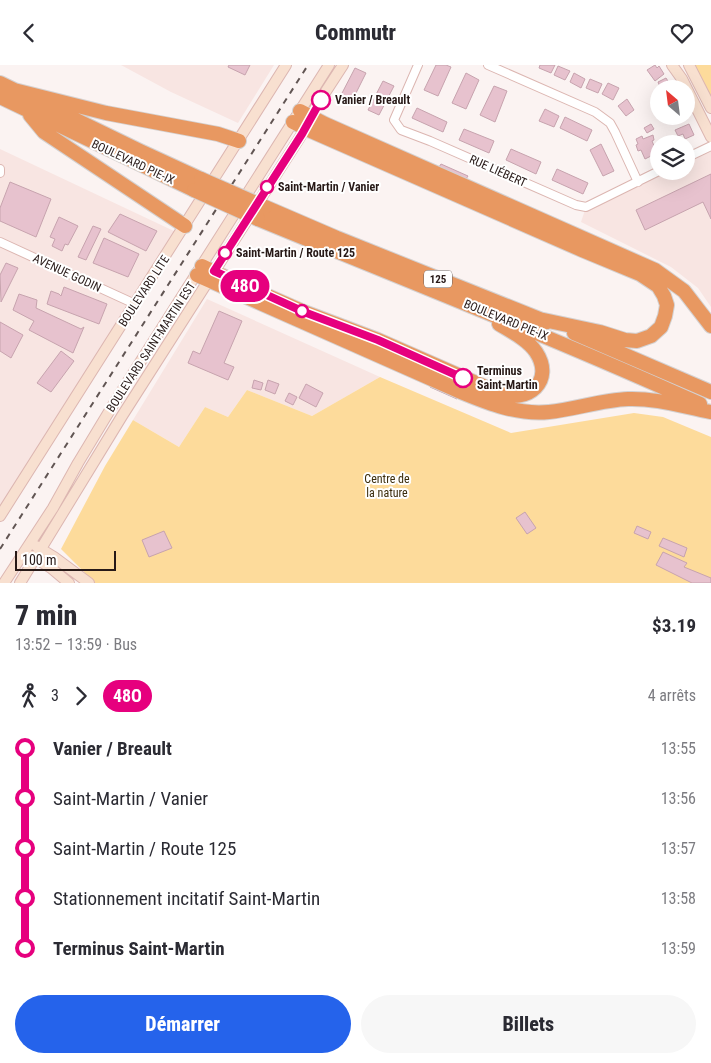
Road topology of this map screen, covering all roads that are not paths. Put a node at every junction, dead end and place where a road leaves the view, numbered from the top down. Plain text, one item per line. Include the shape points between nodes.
1 (286, 65) edge
2 (329, 65) edge
3 (343, 65) edge
4 (418, 65) edge
5 (488, 65) edge
6 (672, 65) edge
7 (689, 65) edge
8 (0, 83) edge
9 (14, 90) junction
10 (0, 97) edge
11 (711, 108) edge
12 (24, 109) junction
13 (302, 120) junction
14 (711, 137) edge
15 (239, 141) junction
16 (711, 146) edge
17 (695, 154) edge
18 (0, 169) edge
19 (0, 173) edge
20 (650, 176) edge
21 (638, 182) junction
22 (198, 185) junction
23 (262, 213) junction
24 (185, 226) junction
25 (0, 242) edge
26 (205, 273) junction
27 (135, 304) junction
28 (480, 311) junction
29 (539, 319) junction
30 (711, 326) edge
31 (711, 392) edge
32 (711, 411) edge
33 (0, 516) edge
34 (27, 547) junction
35 (39, 554) junction
36 (4, 583) edge
37 (20, 583) edge
38 (69, 583) edge
39 (89, 583) edge

1 - 15 street, BOULEVARD LITE
2 - 13 street
3 - 13 street
4 - 21 street, RUE LIÉBERT via 394,120 401,130 576,205 586,207
5 - 21 street via 595,112 610,123
6 - 14 street
7 - 11 street
8 - 9 highway, BOULEVARD PIE-IX / 125
9 - 15 highway
9 - 22 highway, BOULEVARD PIE-IX / 125 via 140,151
10 - 12 highway, BOULEVARD PIE-IX / 125
12 - 22 highway, BOULEVARD PIE-IX / 125
12 - 24 highway via 44,132
13 - 26 street, BOULEVARD SAINT-MARTIN EST
13 - 29 highway via 558,240 640,274 658,286 667,305 661,327 637,341
13 - 30 highway via 655,270 684,291
15 - 24 street, BOULEVARD LITE
16 - 17 street
18 - 19 street
20 - 21 street, RUE LIÉBERT
22 - 23 highway, BOULEVARD PIE-IX / 125, bridge
23 - 28 highway, BOULEVARD PIE-IX / 125
23 - 29 highway, BOULEVARD PIE-IX / 125 via 337,239
24 - 27 street, BOULEVARD LITE
25 - 27 street, AVENUE GODIN
26 - 28 highway via 378,340 504,395 516,397 528,393 541,378 542,366 538,355 526,342
26 - 32 highway via 470,396 501,407 524,412 548,412 641,399
26 - 34 street, BOULEVARD SAINT-MARTIN EST via 113,405
26 - 35 street, BOULEVARD SAINT-MARTIN EST
27 - 33 street, BOULEVARD LITE
28 - 32 highway, BOULEVARD PIE-IX / 125 via 528,329
29 - 31 highway, BOULEVARD PIE-IX / 125
34 - 35 street
34 - 36 street, BOULEVARD SAINT-MARTIN EST
35 - 37 street, BOULEVARD SAINT-MARTIN EST
35 - 38 street
35 - 39 street

